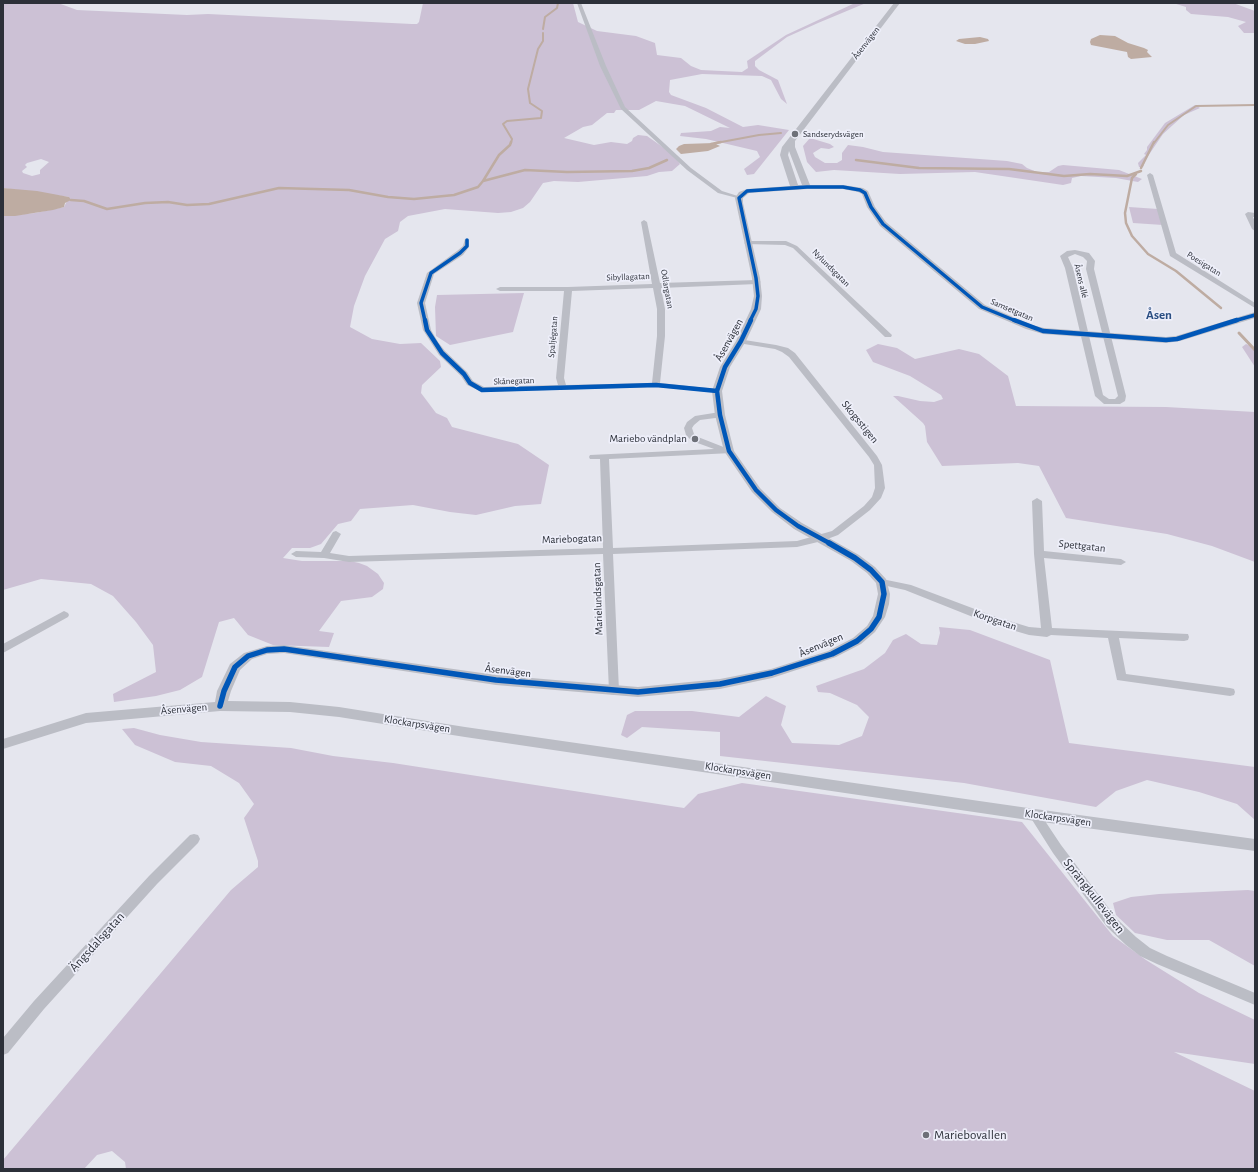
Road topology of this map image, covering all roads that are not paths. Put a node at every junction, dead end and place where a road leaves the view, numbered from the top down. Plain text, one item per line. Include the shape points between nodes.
1 (579, 3) edge
2 (897, 3) edge
3 (791, 141) junction
4 (1150, 175) dead end
5 (807, 187) junction
6 (795, 188) junction
7 (739, 198) junction
8 (1255, 215) edge
9 (644, 222) dead end
10 (1255, 229) edge
11 (467, 240) dead end
12 (748, 243) junction
13 (757, 282) junction
14 (656, 286) junction
15 (500, 289) dead end
16 (568, 289) junction
17 (1255, 306) edge
18 (1255, 315) edge
19 (888, 335) dead end
20 (1084, 335) junction
21 (1108, 337) junction
22 (741, 341) junction
23 (656, 385) junction
24 (562, 387) junction
25 (717, 391) junction
26 (720, 415) junction
27 (729, 452) junction
28 (593, 457) dead end
29 (604, 457) junction
30 (1037, 501) dead end
31 (336, 534) dead end
32 (822, 538) junction
33 (608, 550) junction
34 (296, 554) dead end
35 (1039, 554) junction
36 (324, 555) junction
37 (1121, 562) dead end
38 (882, 582) junction
39 (64, 615) dead end
40 (1047, 633) junction
41 (1113, 634) junction
42 (1184, 636) dead end
43 (3, 649) edge
44 (614, 691) junction
45 (1230, 692) dead end
46 (220, 706) junction
47 (3, 744) edge
48 (1035, 815) junction
49 (194, 839) dead end
50 (1255, 845) edge
51 (1255, 999) edge
52 (3, 1048) edge

1 - 7 street via 613,90 623,108 708,184 720,193
2 - 3 street, Åsenvägen
3 - 5 street
3 - 6 street, Åsenvägen via 784,155
4 - 17 street, Poesigatan via 1173,254
5 - 6 street
5 - 20 street, Samsetgatan via 843,187 865,193 883,224 982,307 1043,331
6 - 7 street via 754,190 742,194
7 - 12 street, Åsenvägen
8 - 10 street via 1248,214
9 - 14 street, Odlargatan
11 - 24 street, Skånegatan via 467,246 460,254 431,273 424,293 421,303 427,330 434,342 470,383 482,390
12 - 13 street, Åsenvägen
12 - 19 street, Nylundsgatan via 786,243 795,246
13 - 14 street, Sibyllagatan
13 - 22 street, Åsenvägen via 756,309
14 - 16 street, Sibyllagatan
14 - 23 street, Odlargatan via 661,309
15 - 16 street, Sibyllagatan
16 - 24 street, Spaljégatan via 560,378
18 - 21 street, Samsetgatan via 1177,339
20 - 21 street, Samsetgatan
20 - 21 street, Åsens allé via 1099,396 1107,402 1117,402 1122,396
20 - 21 street, Åsens allé via 1064,256 1070,253 1080,253 1091,261 1090,269
22 - 25 street, Åsenvägen via 725,367
22 - 32 street, Skogsstigen via 785,350 792,355 878,465 880,488 876,498 835,533
23 - 24 street, Skånegatan
23 - 25 street, Skånegatan
25 - 26 street, Åsenvägen
26 - 27 street, Åsenvägen
26 - 27 street via 694,420 688,432 695,439
27 - 29 street
27 - 32 street, Åsenvägen via 756,490 776,510 798,526
28 - 29 street
29 - 33 street, Marielundsgatan
30 - 35 street
31 - 36 street
32 - 33 street, Mariebogatan via 797,544
32 - 38 street, Åsenvägen via 871,570
33 - 36 street, Mariebogatan via 349,558
33 - 44 street, Marielundsgatan
34 - 36 street, Mariebogatan
35 - 37 street, Spettgatan
35 - 40 street
38 - 40 street, Korpgatan via 907,587 1010,626
38 - 44 street, Åsenvägen via 884,594 879,617 857,640 832,654 772,673 720,684 638,692
39 - 43 street
40 - 41 street, Korpgatan
41 - 42 street, Korpgatan
41 - 45 street via 1121,677
44 - 46 street, Åsenvägen via 496,680 284,649 258,652 241,661 230,676
46 - 47 street, Åsenvägen via 86,718
46 - 48 street, Klockarpsvägen via 290,707 339,712
48 - 50 street, Klockarpsvägen
48 - 51 street, Sprängkullevägen via 1112,923 1131,941 1145,952 1162,960
49 - 52 street, Ängsdalsgatan via 153,880

